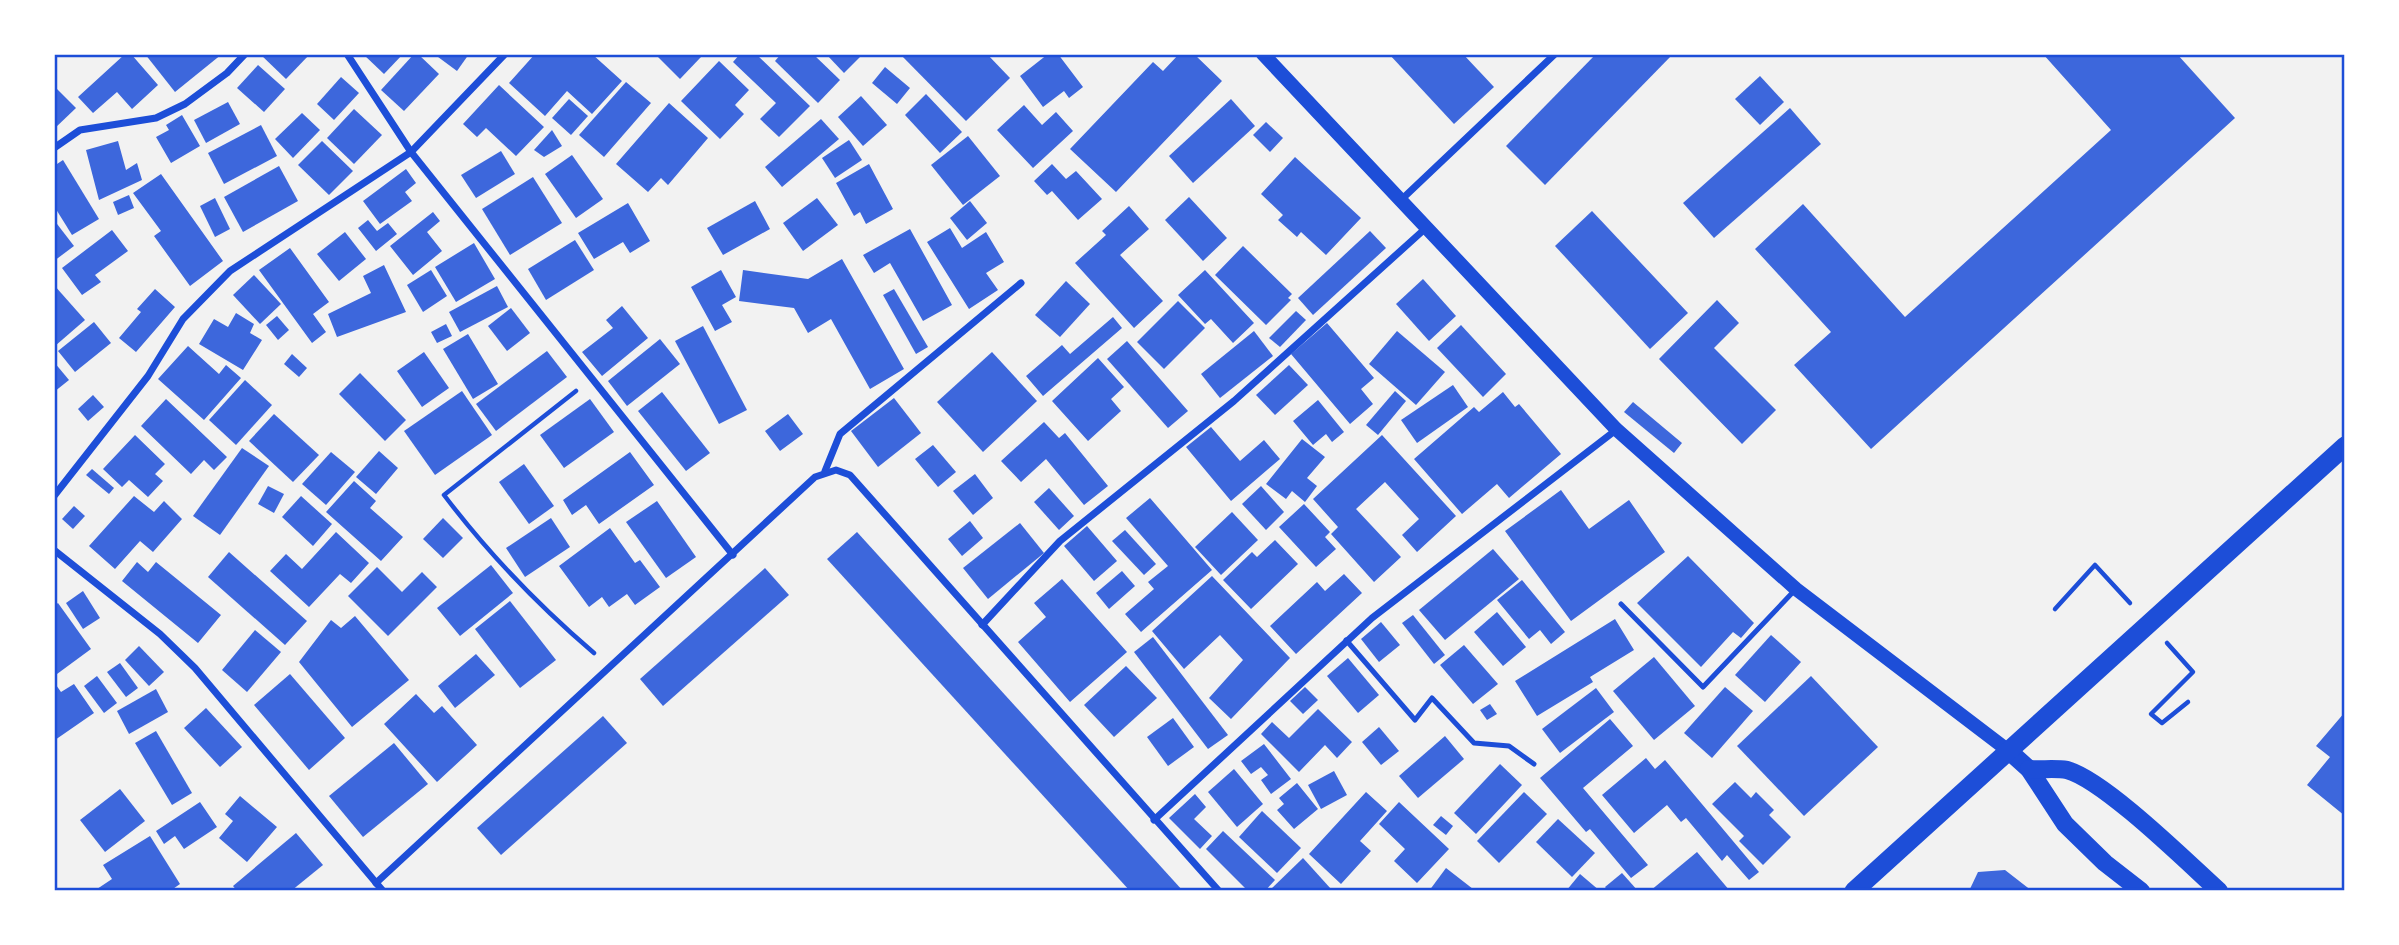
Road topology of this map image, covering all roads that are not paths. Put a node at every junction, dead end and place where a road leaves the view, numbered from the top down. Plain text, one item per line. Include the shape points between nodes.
1 (245, 54) edge
2 (347, 54) edge
3 (505, 54) edge
4 (1263, 54) edge
5 (1555, 54) edge
6 (54, 148) edge
7 (411, 152) junction
8 (1401, 200) junction
9 (1427, 227) junction
10 (1021, 283) dead end
11 (1616, 429) junction
12 (2345, 446) edge
13 (825, 471) junction
14 (54, 496) edge
15 (54, 550) edge
16 (733, 555) junction
17 (1796, 589) junction
18 (1621, 604) dead end
19 (982, 625) junction
20 (1346, 640) junction
21 (2010, 752) junction
22 (1534, 764) dead end
23 (2029, 769) junction
24 (1154, 820) junction
25 (376, 883) junction
26 (383, 891) edge
27 (1219, 891) edge
28 (1854, 891) edge
29 (2141, 891) edge
30 (2219, 891) edge

1 - 6 street via 186,104 156,118 79,130
2 - 7 street
3 - 7 street
4 - 8 main road
5 - 8 street
7 - 14 street via 230,271 205,295
7 - 16 street
8 - 9 main road
9 - 11 main road
9 - 19 street via 1234,401 1060,541
10 - 13 street via 840,435
11 - 17 main road
11 - 20 street
12 - 21 highway
13 - 16 street
13 - 19 street via 850,475
15 - 25 street via 195,667
16 - 25 street
17 - 18 lane via 1703,687
17 - 21 main road
19 - 24 street
20 - 22 lane via 1415,720 1432,698 1474,744 1509,746
20 - 24 street
21 - 23 main road
21 - 28 highway
23 - 29 main road via 2065,824
23 - 30 main road via 2066,770 2084,778
24 - 27 street
25 - 26 street

